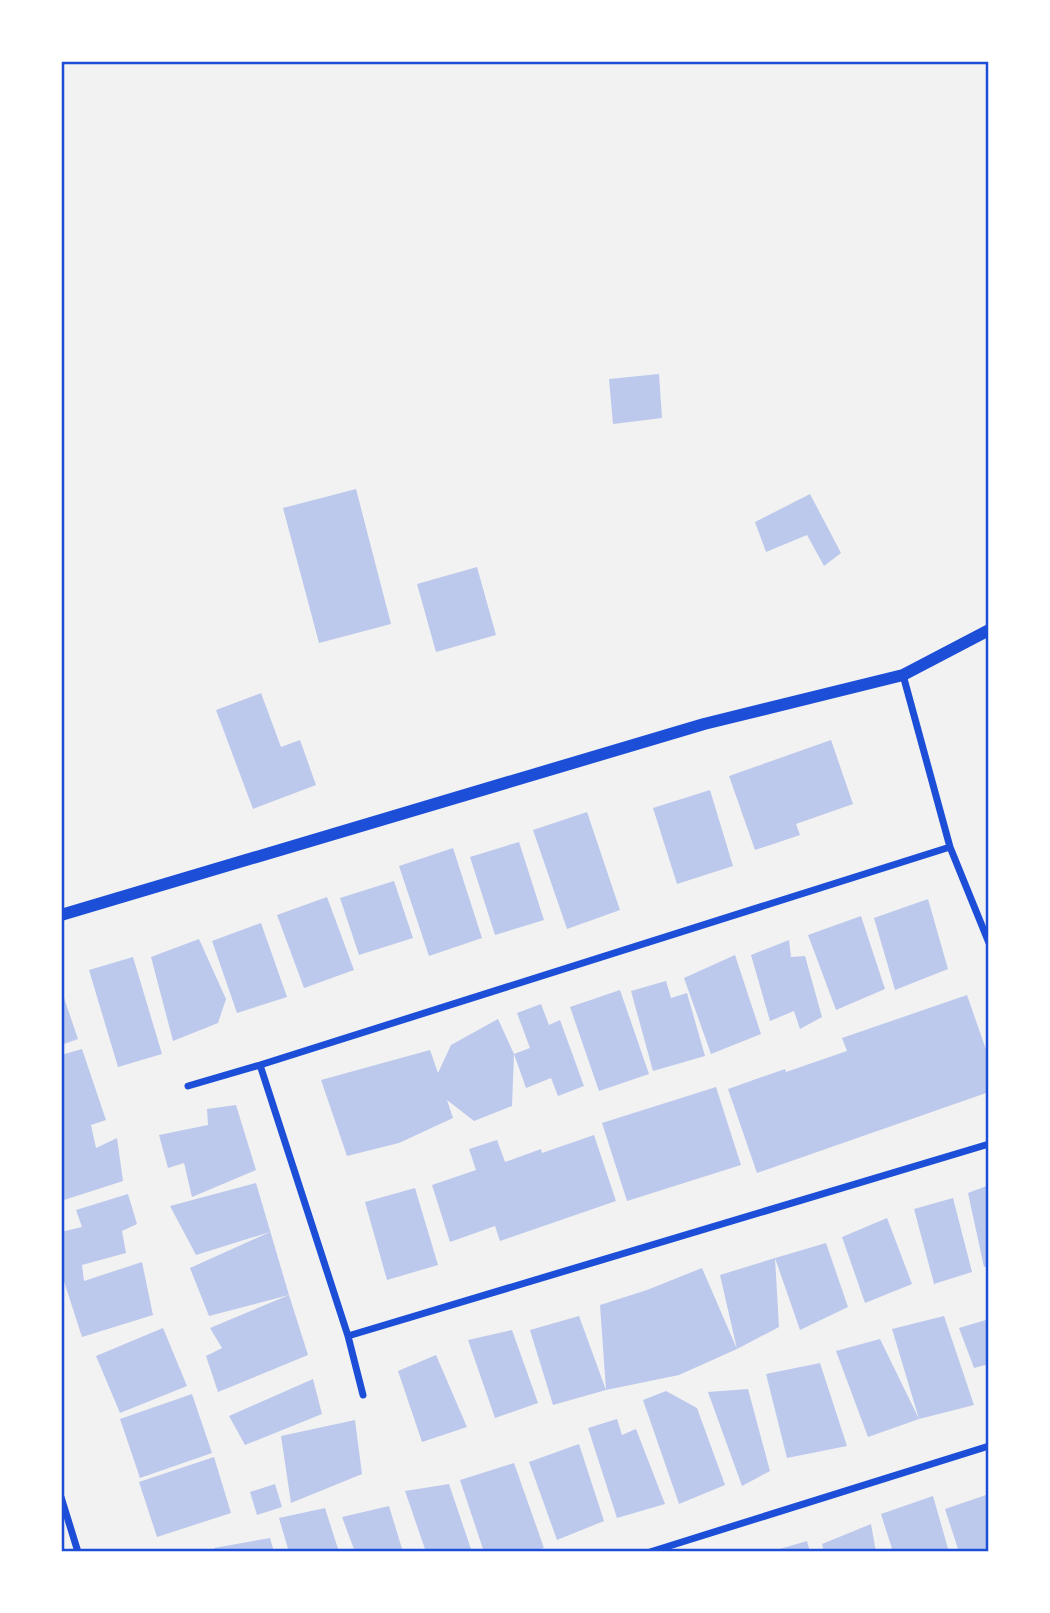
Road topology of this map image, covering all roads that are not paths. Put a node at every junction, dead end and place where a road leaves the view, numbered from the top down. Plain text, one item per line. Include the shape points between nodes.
1 (989, 630) edge
2 (903, 675) junction
3 (950, 847) junction
4 (61, 915) edge
5 (989, 943) edge
6 (260, 1065) junction
7 (188, 1086) dead end
8 (989, 1144) edge
9 (348, 1336) junction
10 (363, 1395) dead end
11 (989, 1446) edge
12 (61, 1497) edge
13 (78, 1552) edge
14 (650, 1552) edge

1 - 2 street
2 - 3 street
2 - 4 street via 704,724
3 - 5 street
3 - 6 street
6 - 7 street
6 - 9 street
8 - 9 street
9 - 10 street
11 - 14 street
12 - 13 street

